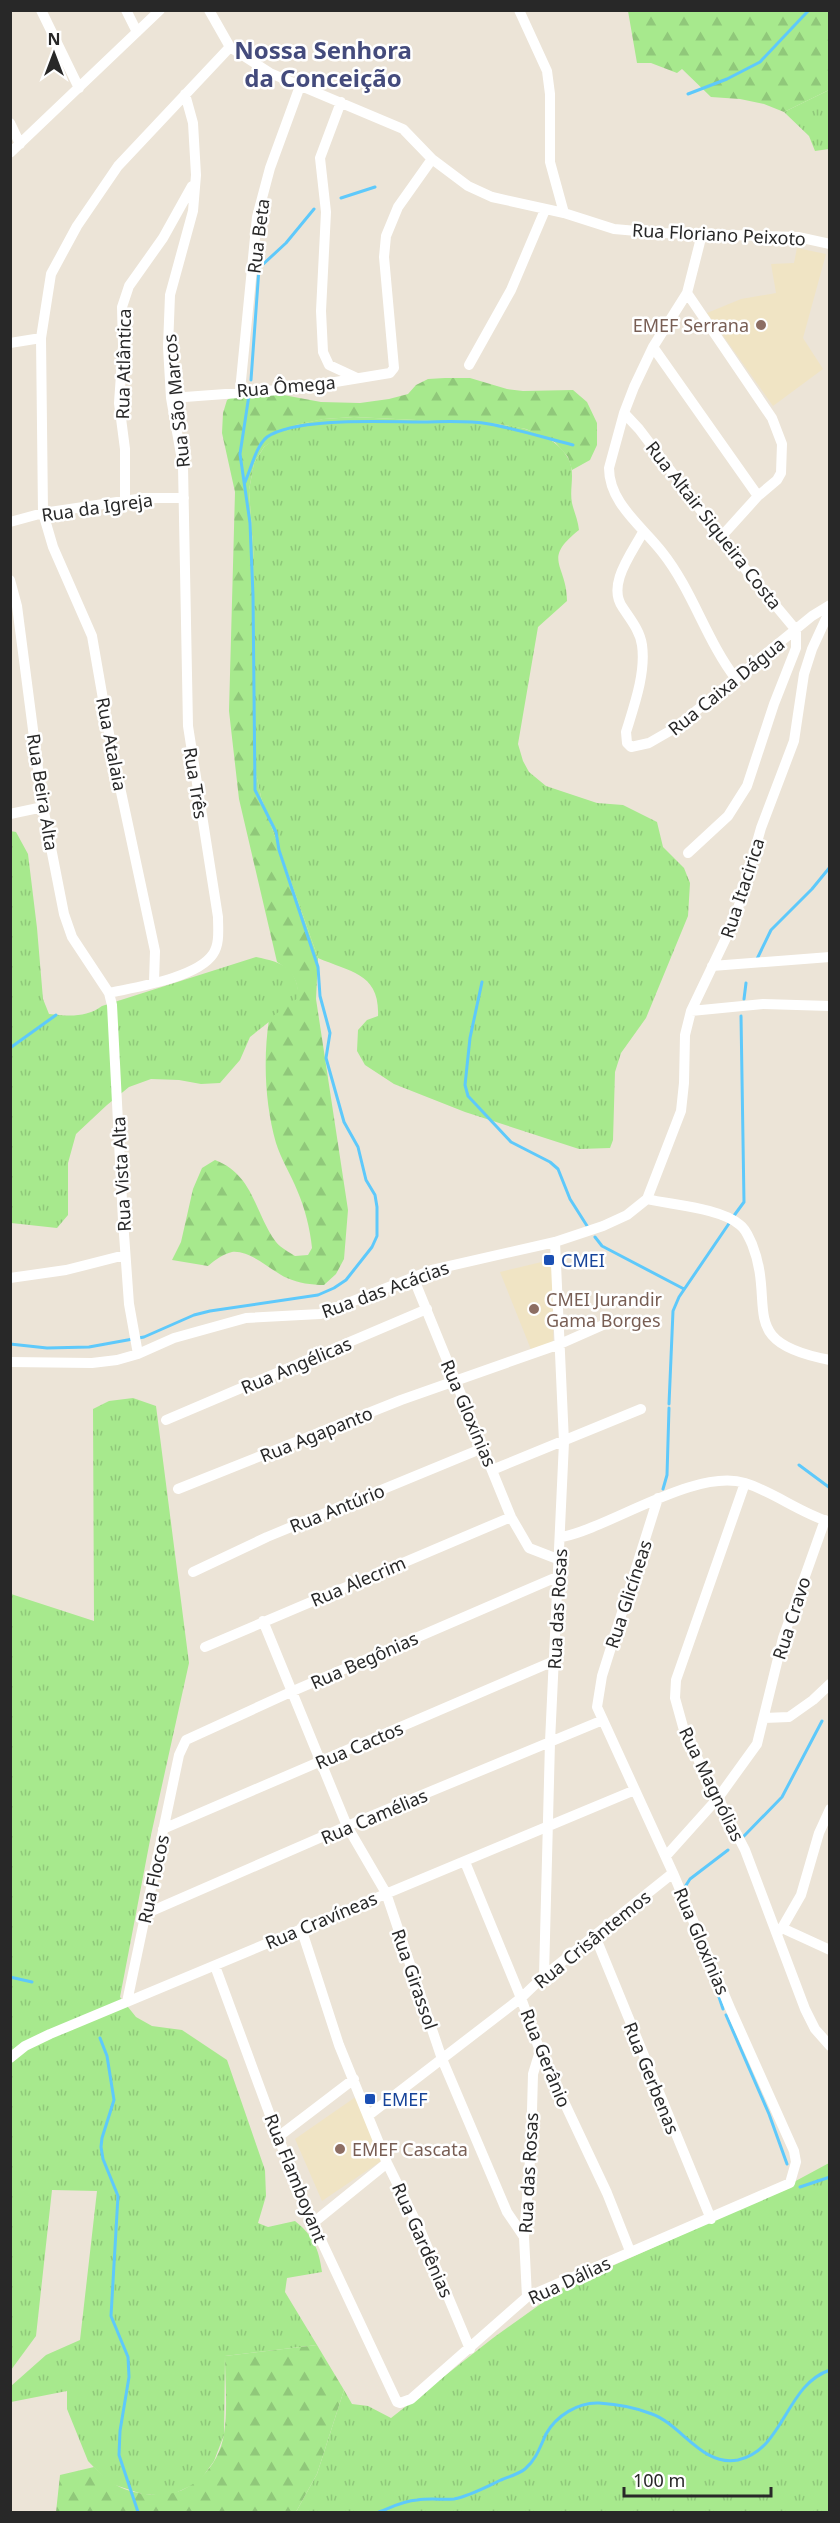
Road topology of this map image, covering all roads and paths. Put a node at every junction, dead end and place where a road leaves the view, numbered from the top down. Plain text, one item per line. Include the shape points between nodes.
1 (41, 10) edge
2 (126, 10) edge
3 (160, 10) edge
4 (209, 10) edge
5 (519, 10) edge
6 (137, 32) junction
7 (230, 47) junction
8 (300, 86) junction
9 (79, 88) junction
10 (185, 94) junction
11 (341, 102) junction
12 (10, 123) edge
13 (20, 144) junction
14 (10, 153) edge
15 (432, 159) junction
16 (196, 175) junction
17 (545, 210) junction
18 (564, 213) junction
19 (702, 234) junction
20 (830, 244) edge
21 (687, 292) junction
22 (41, 338) junction
23 (10, 342) edge
24 (653, 347) junction
25 (469, 365) dead end
26 (357, 378) junction
27 (240, 391) junction
28 (171, 398) junction
29 (624, 413) junction
30 (758, 496) junction
31 (184, 498) junction
32 (124, 502) junction
33 (43, 513) junction
34 (10, 522) edge
35 (643, 532) junction
36 (721, 537) junction
37 (10, 579) edge
38 (830, 605) edge
39 (830, 610) edge
40 (797, 634) junction
41 (736, 679) junction
42 (43, 807) junction
43 (10, 814) edge
44 (688, 854) dead end
45 (830, 957) edge
46 (712, 966) junction
47 (154, 982) junction
48 (109, 993) junction
49 (830, 1006) edge
50 (691, 1011) junction
51 (647, 1199) junction
52 (555, 1242) junction
53 (125, 1255) junction
54 (413, 1277) junction
55 (10, 1278) edge
56 (427, 1309) junction
57 (603, 1325) dead end
58 (560, 1344) junction
59 (138, 1354) junction
60 (830, 1360) edge
61 (10, 1362) edge
62 (454, 1381) junction
63 (641, 1409) dead end
64 (166, 1420) dead end
65 (564, 1442) junction
66 (483, 1448) junction
67 (492, 1470) junction
68 (745, 1483) junction
69 (178, 1489) dead end
70 (658, 1498) junction
71 (511, 1517) junction
72 (827, 1521) edge
73 (562, 1537) junction
74 (560, 1560) junction
75 (193, 1572) dead end
76 (559, 1576) junction
77 (263, 1622) junction
78 (205, 1647) dead end
79 (554, 1661) junction
80 (830, 1684) edge
81 (293, 1691) junction
82 (598, 1691) joint
83 (764, 1718) junction
84 (603, 1720) junction
85 (550, 1742) junction
86 (178, 1755) joint
87 (322, 1761) junction
88 (635, 1790) junction
89 (718, 1798) junction
90 (830, 1809) edge
91 (347, 1826) junction
92 (548, 1826) junction
93 (163, 1829) junction
94 (666, 1856) junction
95 (465, 1862) junction
96 (673, 1873) junction
97 (386, 1893) junction
98 (145, 1914) junction
99 (301, 1928) junction
100 (780, 1930) junction
101 (595, 1936) junction
102 (830, 1950) edge
103 (215, 1966) junction
104 (544, 1976) junction
105 (521, 1998) junction
106 (127, 2002) junction
107 (828, 2045) edge
108 (540, 2051) junction
109 (10, 2058) edge
110 (442, 2059) junction
111 (354, 2079) junction
112 (369, 2115) junction
113 (278, 2137) junction
114 (387, 2163) junction
115 (783, 2188) joint
116 (711, 2219) junction
117 (313, 2223) junction
118 (524, 2237) junction
119 (630, 2252) junction
120 (527, 2297) junction
121 (470, 2349) junction
122 (389, 2385) joint

1 - 9 street
2 - 6 street
3 - 6 street
4 - 7 street, Rua Floriano Peixoto
5 - 18 street via 547,71 550,162
6 - 9 street
7 - 8 street, Rua Floriano Peixoto via 270,74
7 - 10 street, Rua Atalaia
8 - 11 street, Rua Floriano Peixoto
8 - 27 street, Rua Beta via 257,217
9 - 13 street
10 - 16 street, Rua São Marcos via 193,123
10 - 22 street, Rua Atalaia via 118,166 63,249 51,274
11 - 15 street, Rua Floriano Peixoto via 403,129
11 - 26 street via 320,158 326,212 323,352 329,365
12 - 13 street
13 - 14 street
15 - 17 street, Rua Floriano Peixoto via 468,186 492,197
15 - 26 street, Rua Ômega via 398,207 386,236 384,257 394,365 390,373
16 - 28 street, Rua São Marcos via 193,211 170,295
16 - 32 street, Rua Atlântica via 186,200 129,286 122,307 119,404 125,457
17 - 18 street, Rua Floriano Peixoto
17 - 25 street via 511,290
18 - 19 street, Rua Floriano Peixoto via 614,228
19 - 20 street, Rua Floriano Peixoto via 798,237
19 - 21 street
21 - 24 street
21 - 30 street via 779,432 781,473
22 - 23 street
22 - 33 street, Rua Atalaia
24 - 29 street
24 - 30 street
26 - 27 street, Rua Ômega via 293,389
27 - 28 street, Rua Ômega
28 - 31 street, Rua São Marcos via 180,438
29 - 35 street via 609,468 610,483
29 - 36 street, Rua Altair Siqueira Costa
30 - 36 street
31 - 32 street, Rua da Igreja
31 - 47 street, Rua Três via 188,726 218,934 214,954 206,961 187,972
32 - 33 street, Rua da Igreja
33 - 34 street, Rua da Igreja
33 - 47 street, Rua Atalaia via 96,652 111,745 155,951
35 - 41 street via 680,577 714,646
35 - 41 street, Rua Caixa Dágua via 620,575 616,593 642,644 643,664 626,732 627,743 638,747 662,737
36 - 40 street, Rua Altair Siqueira Costa
37 - 42 street, Rua Beira Alta via 17,606
38 - 40 street, Rua Caixa Dágua
39 - 46 street, Rua Itacirica via 809,657 794,741 761,828 735,919
40 - 41 street, Rua Caixa Dágua
40 - 44 street via 788,672 747,786 728,816
42 - 43 street
42 - 48 street, Rua Beira Alta via 64,914 81,953
45 - 46 street
46 - 50 street, Rua Itacirica
47 - 48 street, Rua Três
48 - 53 street, Rua Vista Alta
49 - 50 street via 764,1004
50 - 51 street, Rua Itacirica via 685,1035 681,1110
51 - 52 street, Rua das Acácias via 603,1227
51 - 60 street via 714,1213 741,1225 755,1252 763,1316 774,1339 784,1346
52 - 54 street, Rua das Acácias
52 - 58 street, Rua das Rosas
53 - 55 street via 66,1270
53 - 59 street, Rua Vista Alta
54 - 56 street, Rua Gloxínias
54 - 59 street, Rua das Acácias via 320,1314 246,1318 174,1338
56 - 62 street, Rua Gloxínias
56 - 64 street, Rua Angélicas
57 - 58 street, Rua Agapanto
58 - 62 street, Rua Agapanto
58 - 65 street, Rua das Rosas
59 - 61 street, Rua das Acácias via 92,1363
62 - 66 street, Rua Gloxínias
62 - 69 street, Rua Agapanto
63 - 65 street
65 - 67 street
65 - 73 street, Rua das Rosas
66 - 67 street, Rua Gloxínias
66 - 75 street, Rua Antúrio via 267,1537
67 - 71 street, Rua Gloxínias
68 - 70 street via 721,1482
68 - 72 street
68 - 89 street, Rua Magnólias via 676,1680 675,1698 685,1734
70 - 73 street
70 - 82 street, Rua Glicíneas
71 - 74 street, Rua Gloxínias via 529,1548
71 - 77 street, Rua Alecrim
72 - 83 street, Rua Cravo via 783,1638
73 - 74 street, Rua das Rosas
74 - 76 street, Rua das Rosas
76 - 79 street, Rua das Rosas
76 - 81 street, Rua Begônias
77 - 78 street, Rua Alecrim
77 - 81 street, Rua Girassol
79 - 85 street, Rua das Rosas
79 - 87 street, Rua Cactos
80 - 83 street via 789,1717
81 - 86 street, Rua Begônias via 190,1737
81 - 87 street, Rua Girassol
82 - 84 street, Rua Gloxínias via 597,1707
83 - 89 street, Rua Cravo via 758,1744
84 - 85 street, Rua Camélias
84 - 88 street, Rua Gloxínias
85 - 91 street, Rua Camélias
85 - 92 street, Rua das Rosas
86 - 93 street, Rua Flocos
87 - 91 street, Rua Girassol
87 - 93 street, Rua Cactos
88 - 92 street, Rua Cravíneas
88 - 94 street, Rua Gloxínias
89 - 94 street, Rua Cravo
89 - 100 street, Rua Magnólias
90 - 100 street via 801,1895
91 - 97 street, Rua Girassol
91 - 98 street, Rua Camélias
92 - 95 street, Rua Cravíneas
92 - 104 street, Rua das Rosas
93 - 98 street, Rua Flocos
94 - 96 street, Rua Gloxínias
95 - 97 street, Rua Cravíneas
95 - 105 street, Rua Gerânio
96 - 101 street, Rua Crisântemos
96 - 115 street, Rua Gloxínias via 794,2151 795,2171
97 - 99 street, Rua Cravíneas
97 - 110 street, Rua Girassol
98 - 106 street, Rua Flocos
99 - 103 street, Rua Cravíneas
99 - 111 street, Rua Gardênias via 322,1997
100 - 102 street
100 - 107 street, Rua Magnólias via 805,2009
101 - 104 street, Rua Crisântemos
101 - 116 street, Rua Gerbenas
103 - 106 street, Rua Cravíneas
103 - 113 street, Rua Flamboyant
104 - 105 street, Rua Crisântemos
105 - 108 street, Rua Gerânio
105 - 110 street, Rua Crisântemos
106 - 109 street, Rua Cravíneas via 42,2038
108 - 118 street, Rua das Rosas via 533,2074
108 - 119 street, Rua Gerânio via 607,2193
110 - 112 street, Rua Crisântemos
110 - 118 street, Rua Girassol via 507,2212
111 - 112 street, Rua Gardênias
111 - 113 street
112 - 114 street, Rua Gardênias
113 - 117 street, Rua Flamboyant
114 - 117 street
114 - 121 street, Rua Gardênias
115 - 116 street, Rua Dálias
116 - 119 street, Rua Dálias
117 - 122 street, Rua Flamboyant
118 - 120 street, Rua das Rosas
119 - 120 street, Rua Dálias
120 - 121 street, Rua Dálias
121 - 122 street, Rua Dálias via 407,2402 397,2402

